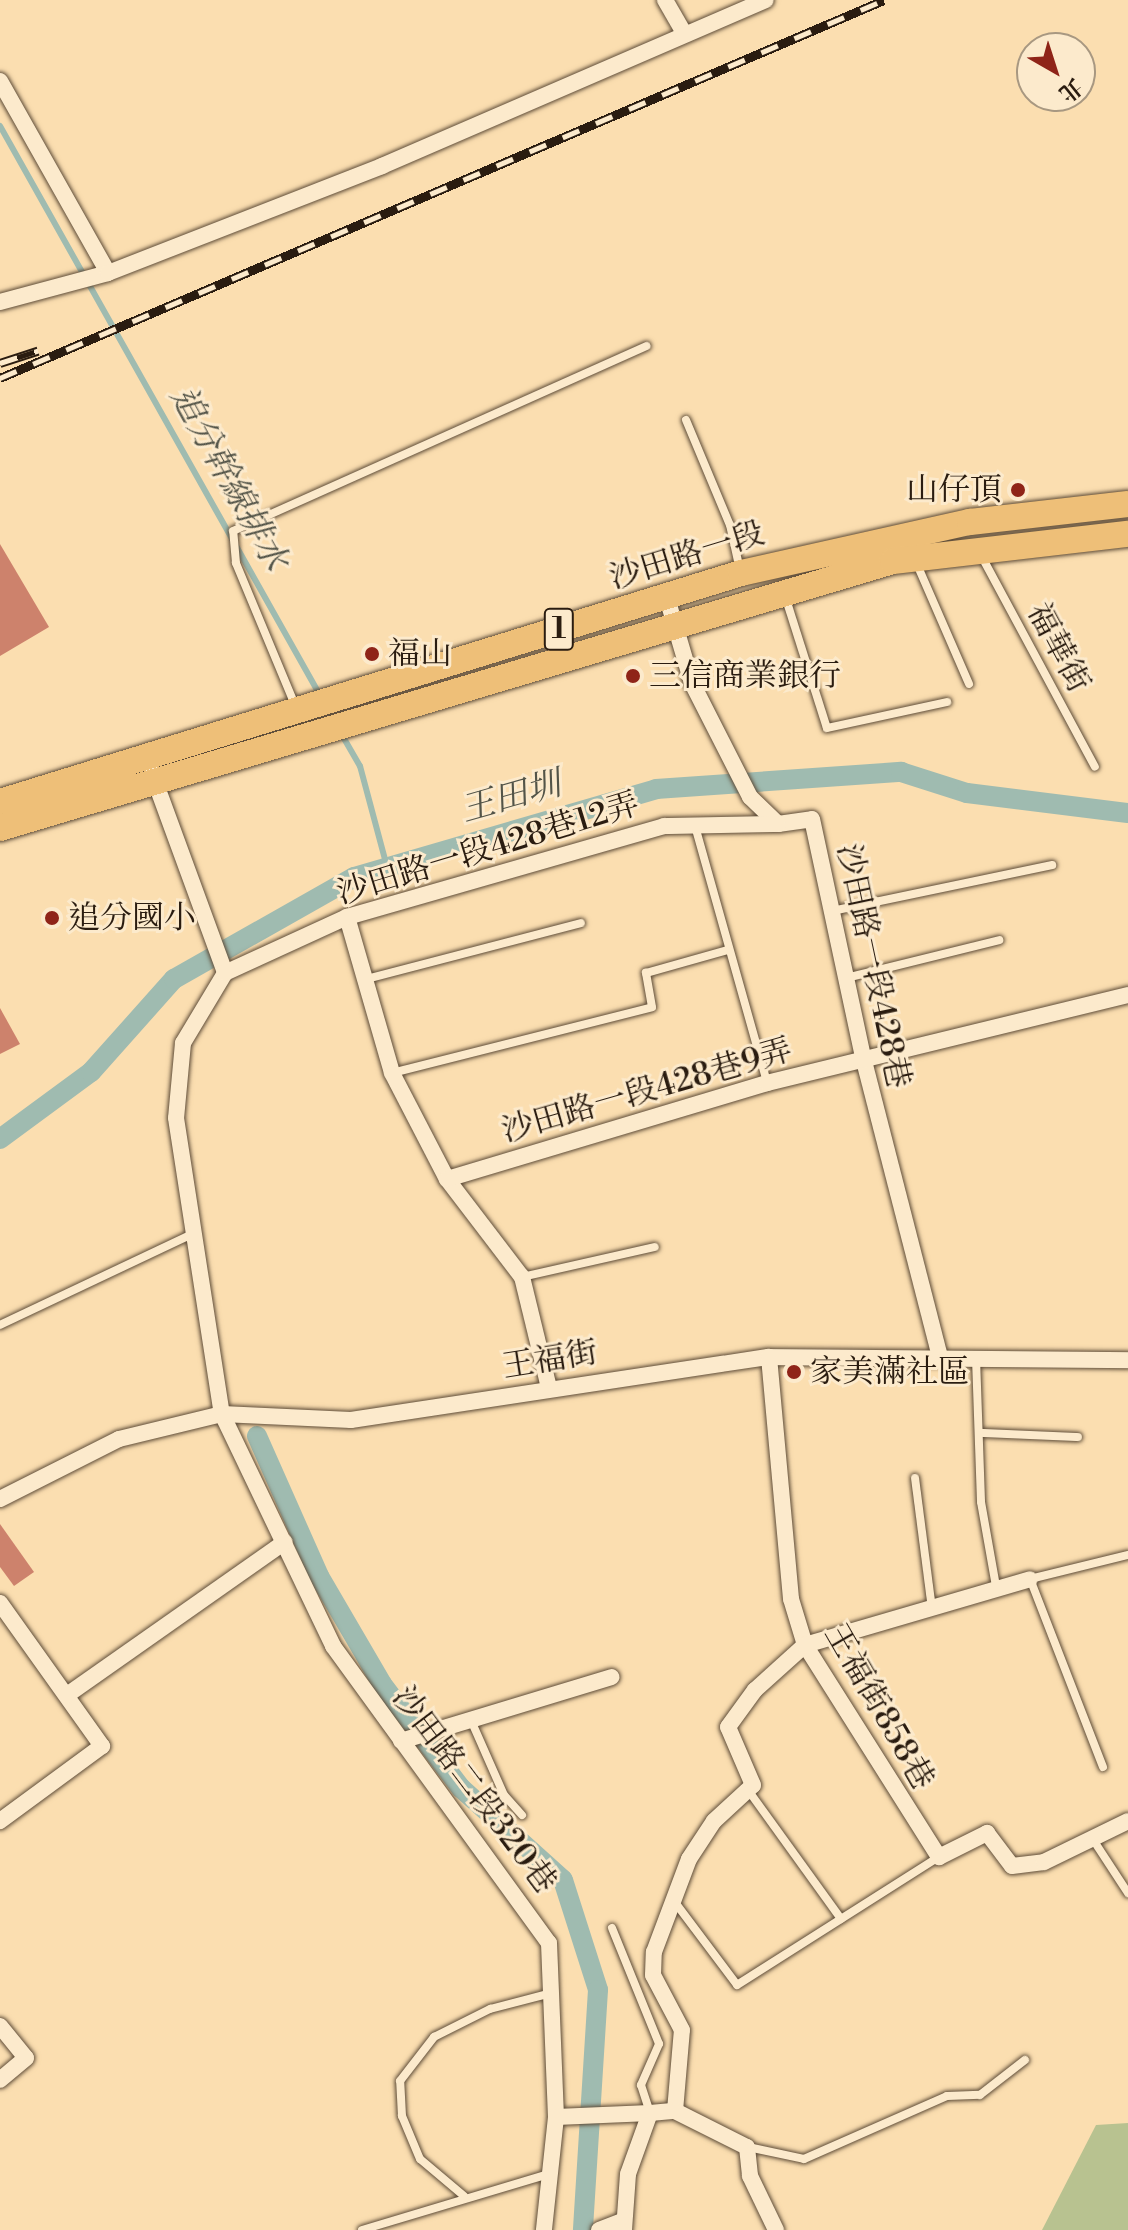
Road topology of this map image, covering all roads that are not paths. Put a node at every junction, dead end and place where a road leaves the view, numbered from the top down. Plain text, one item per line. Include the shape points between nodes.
1 (665, 0) edge
2 (766, 0) edge
3 (685, 34) junction
4 (0, 81) edge
5 (108, 273) junction
6 (0, 302) edge
7 (647, 346) dead end
8 (686, 420) dead end
9 (1128, 504) edge
10 (1128, 534) edge
11 (978, 551) junction
12 (914, 558) junction
13 (741, 573) junction
14 (785, 593) junction
15 (667, 598) junction
16 (676, 625) junction
17 (969, 684) dead end
18 (947, 702) dead end
19 (295, 706) junction
20 (1095, 767) dead end
21 (151, 769) junction
22 (0, 802) edge
23 (778, 824) junction
24 (695, 826) junction
25 (0, 828) edge
26 (1052, 865) dead end
27 (832, 911) junction
28 (347, 917) junction
29 (581, 923) dead end
30 (999, 940) dead end
31 (728, 950) junction
32 (225, 973) junction
33 (846, 978) junction
34 (366, 979) junction
35 (1128, 995) edge
36 (864, 1061) junction
37 (392, 1073) junction
38 (767, 1083) junction
39 (447, 1179) junction
40 (195, 1233) junction
41 (655, 1247) dead end
42 (522, 1277) junction
43 (0, 1325) edge
44 (769, 1357) junction
45 (976, 1357) junction
46 (940, 1358) junction
47 (1128, 1360) edge
48 (549, 1388) junction
49 (222, 1414) junction
50 (982, 1433) junction
51 (1078, 1437) dead end
52 (915, 1478) dead end
53 (0, 1499) edge
54 (285, 1542) junction
55 (1128, 1555) edge
56 (1030, 1579) junction
57 (996, 1586) junction
58 (931, 1602) junction
59 (0, 1603) edge
60 (805, 1645) junction
61 (611, 1677) dead end
62 (67, 1695) junction
63 (470, 1717) junction
64 (401, 1741) junction
65 (1103, 1767) dead end
66 (748, 1789) junction
67 (522, 1815) dead end
68 (0, 1821) edge
69 (1128, 1821) edge
70 (1091, 1838) junction
71 (939, 1857) junction
72 (1128, 1893) edge
73 (674, 1900) junction
74 (841, 1919) junction
75 (612, 1928) dead end
76 (555, 1991) junction
77 (0, 2026) edge
78 (1025, 2060) dead end
79 (0, 2080) edge
80 (675, 2111) junction
81 (650, 2113) junction
82 (556, 2117) junction
83 (747, 2147) junction
84 (545, 2175) junction
85 (464, 2196) junction
86 (623, 2225) edge
87 (362, 2230) edge
88 (544, 2230) edge
89 (599, 2230) edge
90 (776, 2230) edge

1 - 3 street
2 - 3 street
3 - 5 street via 382,166
4 - 5 street
5 - 6 street
7 - 19 lane via 233,531 236,563
8 - 13 lane via 730,525
9 - 13 main road, 沙田路一段 / 1 via 970,522
10 - 11 main road, 沙田路一段 / 1
11 - 12 main road, 沙田路一段 / 1
11 - 20 lane, 福華街
12 - 14 main road, 沙田路一段 / 1
12 - 17 lane
13 - 15 main road, 沙田路一段 / 1
14 - 16 main road, 沙田路一段 / 1
14 - 18 lane via 827,728
15 - 16 street
15 - 19 main road, 沙田路一段 / 1
16 - 21 main road, 沙田路一段 / 1
16 - 23 street via 692,683 750,797
19 - 21 main road, 沙田路一段 / 1
21 - 22 main road, 沙田路一段 / 1
21 - 25 main road, 沙田路一段 / 1
21 - 32 street
23 - 24 street, 沙田路一段428巷12弄
23 - 27 street, 沙田路一段428巷 via 812,819
24 - 28 street, 沙田路一段428巷12弄 via 664,826
24 - 31 lane
26 - 27 lane
27 - 33 street, 沙田路一段428巷
28 - 32 street, 沙田路一段428巷12弄
28 - 34 street
29 - 34 lane
30 - 33 lane
31 - 37 lane via 646,973 652,1007
31 - 38 lane
32 - 40 street, 沙田路二段320巷 via 183,1043 176,1118
33 - 36 street, 沙田路一段428巷
34 - 37 street
35 - 36 street, 沙田路一段428巷9弄
36 - 38 street, 沙田路一段428巷9弄
36 - 46 street, 沙田路一段428巷
37 - 39 street
38 - 39 street, 沙田路一段428巷9弄
39 - 42 street
40 - 43 lane
40 - 49 street, 沙田路二段320巷
41 - 42 lane
42 - 48 street
44 - 46 street, 王福街
44 - 48 street, 王福街
44 - 60 street, 王福街858巷 via 791,1599
45 - 46 street, 王福街
45 - 47 street, 王福街
45 - 50 lane
48 - 49 street, 王福街 via 351,1420
49 - 53 street, 王福街 via 119,1439
49 - 54 street, 沙田路二段320巷
50 - 51 lane
50 - 57 lane via 981,1502
52 - 58 lane
54 - 62 street
54 - 64 street, 沙田路二段320巷 via 333,1646
55 - 56 lane
56 - 57 street
56 - 65 lane
57 - 58 street
58 - 60 street
59 - 62 street
60 - 66 street via 755,1690 728,1727 751,1776
60 - 71 street, 王福街858巷
61 - 63 street
62 - 68 street via 102,1746
63 - 64 street
63 - 67 lane via 504,1795
64 - 76 street, 沙田路二段320巷 via 530,1911 549,1943
66 - 73 street via 714,1821
66 - 74 lane
69 - 70 street
70 - 71 street via 1044,1862 1012,1866 987,1833
70 - 72 lane
71 - 74 lane
73 - 74 lane via 737,1985
73 - 80 street via 653,1975 682,2030
75 - 81 lane via 659,2044 641,2085
76 - 82 street, 沙田路二段320巷
76 - 85 lane via 490,2009 434,2037 400,2081 402,2116 420,2159
77 - 79 street via 26,2058
78 - 83 lane via 980,2095 947,2096 804,2159
80 - 81 street
80 - 83 street
81 - 82 street
81 - 86 street via 628,2174
82 - 84 street, 沙田路二段320巷
83 - 90 street via 750,2176
84 - 85 lane
84 - 88 street, 沙田路二段320巷
85 - 87 lane
86 - 89 street

